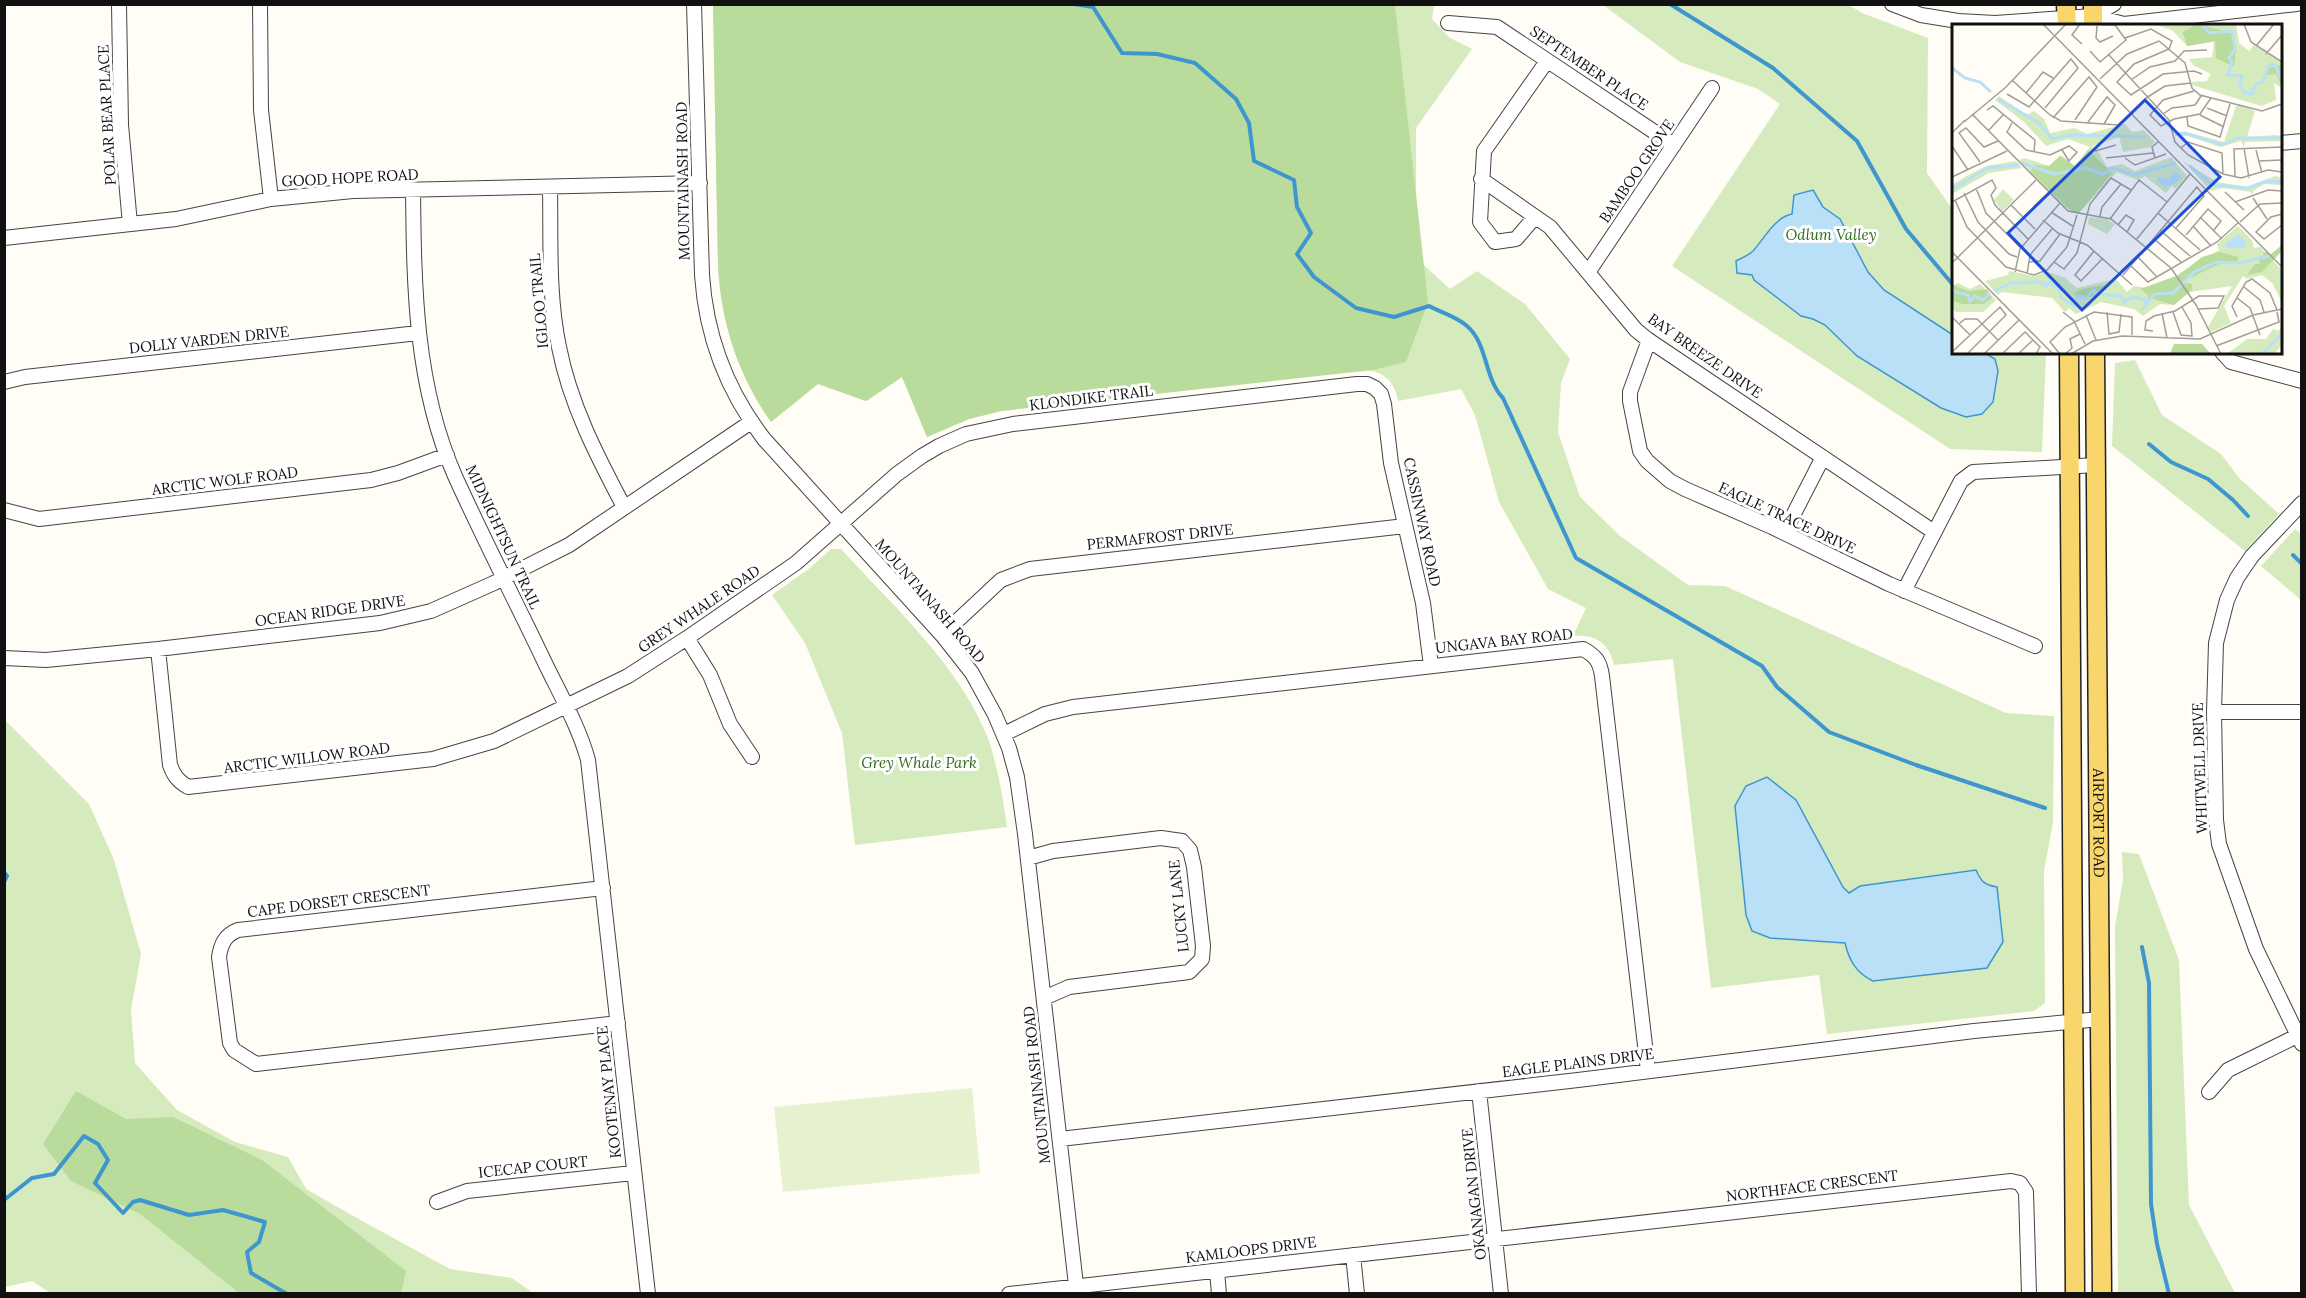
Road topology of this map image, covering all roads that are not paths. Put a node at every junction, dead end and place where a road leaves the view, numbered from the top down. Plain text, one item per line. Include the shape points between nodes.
1 (119, 4) edge
2 (260, 4) edge
3 (694, 4) edge
4 (1892, 4) edge
5 (2114, 4) edge
6 (2297, 4) edge
7 (2093, 15) edge
8 (2067, 16) edge
9 (1448, 23) dead end
10 (1547, 61) junction
11 (1712, 88) dead end
12 (2301, 141) edge
13 (2282, 143) edge
14 (1674, 145) junction
15 (1481, 179) junction
16 (700, 183) junction
17 (550, 187) junction
18 (413, 190) junction
19 (271, 199) junction
20 (1534, 218) junction
21 (130, 224) junction
22 (4, 238) edge
23 (1589, 271) junction
24 (418, 333) junction
25 (1649, 340) junction
26 (2068, 354) edge
27 (2095, 354) edge
28 (2224, 354) edge
29 (2301, 381) edge
30 (4, 382) edge
31 (1375, 388) joint
32 (751, 423) junction
33 (447, 455) junction
34 (1823, 457) junction
35 (2096, 465) junction
36 (2069, 466) junction
37 (2301, 503) edge
38 (624, 507) junction
39 (4, 510) edge
40 (840, 524) junction
41 (1405, 526) junction
42 (1934, 532) junction
43 (1784, 533) junction
44 (504, 578) junction
45 (1904, 591) junction
46 (942, 635) junction
47 (687, 638) junction
48 (2035, 646) dead end
49 (158, 649) junction
50 (4, 658) edge
51 (1431, 666) junction
52 (566, 707) junction
53 (2214, 712) junction
54 (2301, 712) edge
55 (1004, 734) junction
56 (752, 757) dead end
57 (1028, 858) junction
58 (603, 888) junction
59 (1044, 998) junction
60 (2100, 1019) junction
61 (2073, 1021) junction
62 (618, 1023) junction
63 (2299, 1040) edge
64 (1648, 1071) junction
65 (1479, 1091) junction
66 (2210, 1092) dead end
67 (1060, 1139) junction
68 (633, 1173) junction
69 (437, 1202) dead end
70 (1495, 1239) junction
71 (1353, 1255) junction
72 (1216, 1270) junction
73 (1077, 1290) edge
74 (648, 1293) edge
75 (1010, 1293) edge
76 (1219, 1293) edge
77 (1358, 1293) edge
78 (1502, 1293) edge
79 (2029, 1293) edge
80 (2075, 1293) edge
81 (2102, 1293) edge

1 - 21 street, POLAR BEAR PLACE via 121,125
2 - 19 street via 261,110
3 - 16 street, MOUNTAINASH ROAD
4 - 8 street via 1921,15 1958,21 1995,23
5 - 7 street
6 - 7 street via 2124,24
7 - 8 street
9 - 10 street, SEPTEMBER PLACE via 1497,27
10 - 14 street, SEPTEMBER PLACE
10 - 15 street via 1484,151
11 - 14 street, BAMBOO GROVE
12 - 13 street
14 - 23 street, BAMBOO GROVE
15 - 20 street, BAY BREEZE DRIVE
15 - 20 street via 1480,222 1495,242 1516,239
16 - 17 street, GOOD HOPE ROAD
16 - 32 street, MOUNTAINASH ROAD via 706,317 720,362
17 - 18 street, GOOD HOPE ROAD
17 - 38 street, IGLOO TRAIL via 552,296 558,346 580,418
18 - 19 street, GOOD HOPE ROAD
18 - 24 street, MIDNIGHTSUN TRAIL
19 - 21 street, GOOD HOPE ROAD via 176,219
20 - 23 street, BAY BREEZE DRIVE via 1550,227
21 - 22 street, GOOD HOPE ROAD
23 - 25 street, BAY BREEZE DRIVE via 1636,330
24 - 30 street, DOLLY VARDEN DRIVE
24 - 33 street, MIDNIGHTSUN TRAIL via 429,395
25 - 34 street, BAY BREEZE DRIVE
25 - 43 street, EAGLE TRACE DRIVE via 1630,392 1643,456 1677,486
26 - 36 main road, AIRPORT ROAD
27 - 35 main road, AIRPORT ROAD
28 - 29 street via 2231,362
31 - 40 street, KLONDIKE TRAIL via 1357,384 982,429 939,446 909,464
31 - 41 street, CASSINWAY ROAD via 1384,404 1391,463
32 - 38 street, OCEAN RIDGE DRIVE
32 - 40 street, MOUNTAINASH ROAD
33 - 39 street, ARCTIC WOLF ROAD via 371,480 51,518 29,518
33 - 44 street, MIDNIGHTSUN TRAIL
34 - 42 street, BAY BREEZE DRIVE
34 - 43 street
35 - 36 street
35 - 60 main road, AIRPORT ROAD
36 - 42 street via 1973,472 1961,481
36 - 61 main road, AIRPORT ROAD
37 - 53 street, WHITWELL DRIVE via 2252,556 2227,600 2215,650
38 - 44 street, OCEAN RIDGE DRIVE via 569,545
40 - 46 street, MOUNTAINASH ROAD
40 - 47 street, GREY WHALE ROAD via 796,562
41 - 46 street, PERMAFROST DRIVE via 1030,569 1000,580
41 - 51 street, CASSINWAY ROAD via 1423,603
42 - 45 street
43 - 45 street, EAGLE TRACE DRIVE
44 - 49 street, OCEAN RIDGE DRIVE via 443,607 397,620
44 - 52 street, MIDNIGHTSUN TRAIL
45 - 48 street, EAGLE TRACE DRIVE
46 - 55 street, MOUNTAINASH ROAD via 976,680
47 - 52 street, GREY WHALE ROAD via 628,676
47 - 56 street via 710,675 730,724
49 - 50 street, OCEAN RIDGE DRIVE via 46,660
49 - 52 street, ARCTIC WILLOW ROAD via 170,765 173,774 188,787 433,759 494,741
51 - 55 street, UNGAVA BAY ROAD via 1073,706 1045,714
51 - 64 street, UNGAVA BAY ROAD via 1583,649 1600,663
52 - 58 street, MIDNIGHTSUN TRAIL via 588,760
53 - 54 street
53 - 63 street, WHITWELL DRIVE via 2219,844 2256,949
55 - 57 street, MOUNTAINASH ROAD via 1017,777
57 - 59 street, MOUNTAINASH ROAD
57 - 59 street, LUCKY LANE via 1053,851 1161,838 1182,842 1190,850 1194,867 1202,959 1189,972 1069,987
58 - 62 street, KOOTENAY PLACE
58 - 62 street, CAPE DORSET CRESCENT via 238,930 226,937 219,957 230,1043 256,1064
59 - 67 street, MOUNTAINASH ROAD
60 - 61 street, EAGLE PLAINS DRIVE
60 - 81 main road, AIRPORT ROAD
61 - 64 street, EAGLE PLAINS DRIVE
61 - 80 main road, AIRPORT ROAD
62 - 68 street, KOOTENAY PLACE
63 - 66 street via 2228,1070
64 - 65 street, EAGLE PLAINS DRIVE
65 - 67 street, EAGLE PLAINS DRIVE
65 - 70 street, OKANAGAN DRIVE
67 - 73 street, MOUNTAINASH ROAD
68 - 69 street, ICECAP COURT via 467,1191
68 - 74 street, KOOTENAY PLACE
70 - 71 street, KAMLOOPS DRIVE
70 - 78 street, OKANAGAN DRIVE
70 - 79 street, NORTHFACE CRESCENT via 2012,1181 2026,1192
71 - 72 street, KAMLOOPS DRIVE
71 - 77 street
72 - 73 street, KAMLOOPS DRIVE
72 - 76 street
73 - 75 street, KAMLOOPS DRIVE

